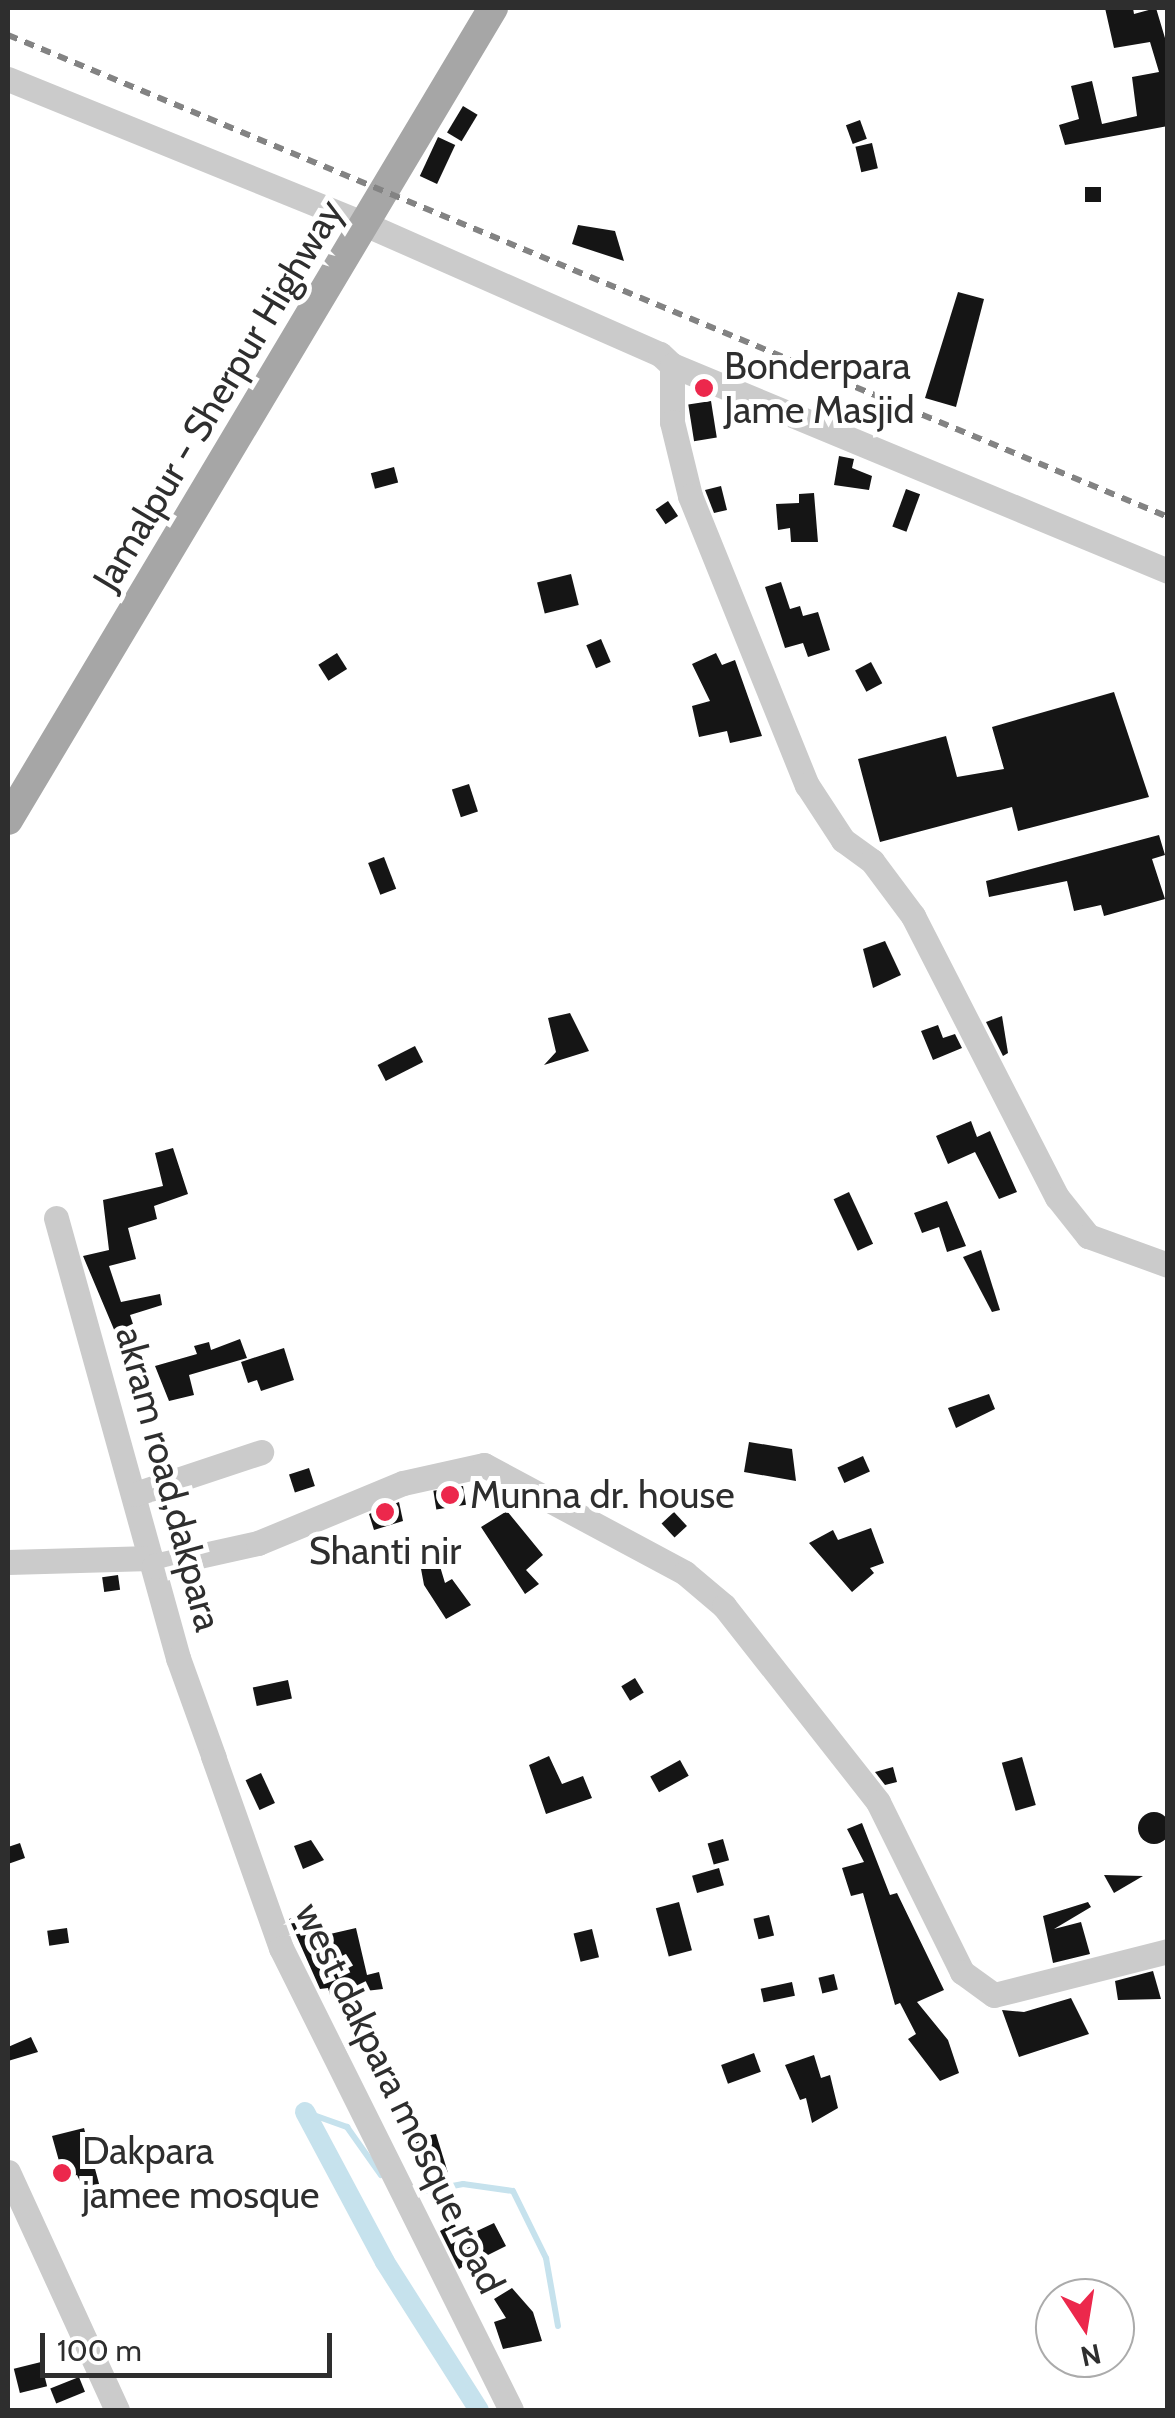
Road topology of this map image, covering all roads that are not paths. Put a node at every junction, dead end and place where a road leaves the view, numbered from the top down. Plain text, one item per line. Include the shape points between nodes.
1 (492, 8) edge
2 (8, 79) edge
3 (368, 225) junction
4 (672, 366) junction
5 (1168, 571) edge
6 (8, 820) edge
7 (56, 1218) dead end
8 (1168, 1266) edge
9 (261, 1452) dead end
10 (135, 1494) junction
11 (8, 1562) edge
12 (152, 1562) junction
13 (213, 1757) joint
14 (1168, 1951) edge
15 (8, 2172) edge
16 (117, 2410) edge
17 (511, 2410) edge

1 - 3 main road, Jamalpur - Sherpur Highway
2 - 3 street
3 - 4 street
3 - 6 main road, Jamalpur - Sherpur Highway
4 - 5 street
4 - 8 street via 672,422 690,496 807,785 843,840 872,862 913,916 1057,1197 1088,1236
7 - 10 street, akram road,dakpara
9 - 10 street
10 - 12 street, akram road,dakpara
11 - 12 street
12 - 13 street, akram road,dakpara
12 - 14 street via 258,1543 454,1467 484,1465 685,1573 724,1606 878,1802 962,1972 994,1995
13 - 17 street, west dakpara mosque road via 280,1948
15 - 16 street

